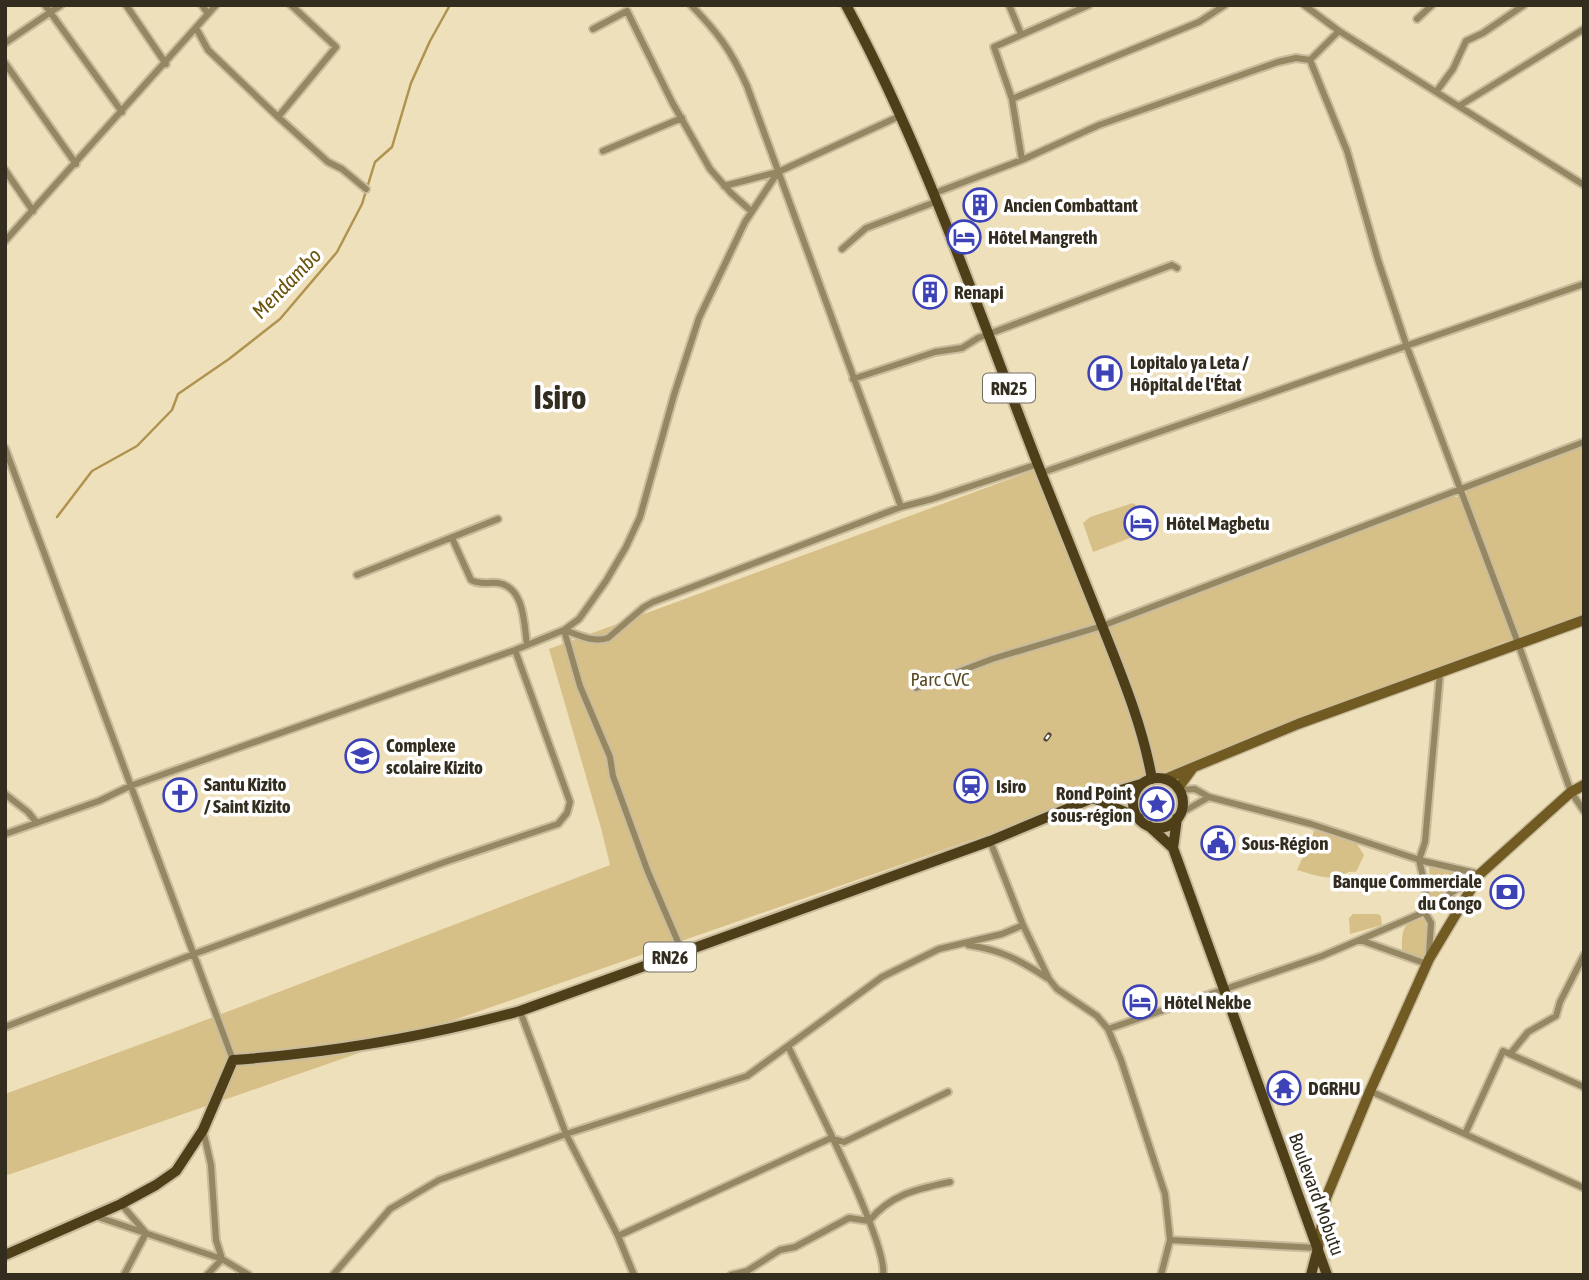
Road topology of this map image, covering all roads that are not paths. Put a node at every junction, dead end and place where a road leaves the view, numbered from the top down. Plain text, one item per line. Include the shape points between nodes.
1 (45, 5) edge
2 (61, 5) edge
3 (126, 5) edge
4 (202, 5) edge
5 (216, 5) edge
6 (291, 5) edge
7 (691, 5) edge
8 (846, 5) edge
9 (1009, 5) edge
10 (1089, 5) edge
11 (1225, 5) edge
12 (1304, 5) edge
13 (1432, 5) edge
14 (1524, 5) edge
15 (1080, 7) edge
16 (50, 12) junction
17 (208, 14) junction
18 (1417, 19) dead end
19 (196, 28) junction
20 (593, 29) dead end
21 (1584, 29) edge
22 (1339, 31) junction
23 (1021, 34) junction
24 (5, 43) edge
25 (1310, 60) junction
26 (5, 63) edge
27 (166, 64) junction
28 (1436, 92) junction
29 (1012, 99) junction
30 (1459, 106) junction
31 (122, 112) junction
32 (900, 116) junction
33 (278, 117) junction
34 (682, 118) junction
35 (603, 151) dead end
36 (1022, 160) junction
37 (76, 164) junction
38 (5, 170) edge
39 (778, 172) junction
40 (1584, 185) edge
41 (724, 186) junction
42 (366, 189) dead end
43 (936, 197) junction
44 (33, 211) junction
45 (751, 211) junction
46 (5, 241) edge
47 (842, 249) dead end
48 (1177, 268) dead end
49 (1584, 284) edge
50 (988, 335) junction
51 (1407, 346) junction
52 (853, 379) junction
53 (1584, 442) edge
54 (5, 448) edge
55 (1040, 468) junction
56 (1460, 489) junction
57 (901, 507) junction
58 (498, 519) dead end
59 (452, 538) junction
60 (357, 575) dead end
61 (1584, 620) edge
62 (1102, 626) junction
63 (565, 630) junction
64 (1518, 643) junction
65 (527, 645) junction
66 (514, 650) junction
67 (1440, 673) junction
68 (916, 688) dead end
69 (1194, 767) junction
70 (1152, 779) junction
71 (1165, 779) junction
72 (1141, 784) junction
73 (1584, 785) edge
74 (130, 786) junction
75 (1179, 789) junction
76 (1571, 792) junction
77 (5, 794) edge
78 (1209, 796) junction
79 (1093, 798) junction
80 (1584, 811) edge
81 (1179, 816) junction
82 (1139, 818) junction
83 (37, 823) junction
84 (1149, 826) junction
85 (5, 834) edge
86 (990, 841) junction
87 (1173, 848) junction
88 (1419, 860) junction
89 (1480, 874) junction
90 (1424, 911) junction
91 (1023, 925) junction
92 (1360, 940) junction
93 (964, 944) junction
94 (684, 952) junction
95 (194, 954) junction
96 (1584, 955) edge
97 (1428, 962) junction
98 (1049, 979) junction
99 (1226, 990) junction
100 (520, 1011) junction
101 (5, 1027) edge
102 (1108, 1030) junction
103 (788, 1046) junction
104 (1510, 1054) junction
105 (233, 1060) junction
106 (1584, 1087) edge
107 (1370, 1091) junction
108 (948, 1092) dead end
109 (203, 1130) junction
110 (566, 1134) junction
111 (1465, 1135) junction
112 (831, 1138) junction
113 (950, 1182) dead end
114 (1584, 1188) edge
115 (121, 1203) junction
116 (95, 1216) junction
117 (869, 1221) junction
118 (146, 1233) junction
119 (618, 1236) junction
120 (1170, 1240) junction
121 (1318, 1248) junction
122 (5, 1255) edge
123 (222, 1259) junction
124 (124, 1275) edge
125 (207, 1275) edge
126 (249, 1275) edge
127 (333, 1275) edge
128 (634, 1275) edge
129 (731, 1275) edge
130 (883, 1275) edge
131 (1161, 1275) edge
132 (1311, 1275) edge
133 (1328, 1275) edge

1 - 16 street
2 - 16 street
3 - 27 street
4 - 17 street
5 - 17 street
6 - 33 street via 336,47
7 - 39 street via 732,54
8 - 32 main road, RN25
9 - 23 street
10 - 15 street
11 - 29 street via 1187,27
12 - 22 street
13 - 18 street
14 - 28 street via 1466,41
15 - 23 street
16 - 24 street
16 - 31 street
17 - 19 street
19 - 27 street
19 - 33 street via 208,50
20 - 34 street via 627,11
21 - 30 street
22 - 25 street
22 - 28 street
23 - 29 street via 994,47
25 - 36 street via 1296,58 1265,67 1098,125
25 - 51 street via 1348,151
26 - 37 street
27 - 31 street
28 - 30 street
29 - 36 street
30 - 40 street
31 - 37 street
32 - 39 street
32 - 43 main road, RN25
33 - 42 street
34 - 35 street
34 - 41 street
36 - 43 street
37 - 44 street
38 - 44 street
39 - 41 street
39 - 45 street
39 - 52 street
41 - 45 street
43 - 47 street via 866,228
43 - 50 main road, RN25
44 - 46 street
45 - 63 street via 699,318 636,527 596,597
48 - 50 street via 1172,265
49 - 51 street
50 - 52 street via 962,348 935,352
50 - 55 main road, RN25
51 - 55 street
51 - 56 street
52 - 57 street
53 - 56 street
54 - 74 street
55 - 57 street
55 - 62 main road, RN25
56 - 62 street
56 - 64 street
57 - 63 street via 653,602 608,638 590,639
58 - 59 street
59 - 60 street
59 - 65 street via 471,580 504,584 516,595
61 - 64 street
62 - 68 street
62 - 70 main road, RN25 via 1132,701
63 - 65 street
63 - 94 street via 580,686 610,757 648,872
64 - 67 street
64 - 76 street
65 - 66 street
66 - 74 street
66 - 95 street via 570,802 558,824
67 - 69 street
67 - 88 street via 1425,842
69 - 71 street
69 - 75 street
70 - 71 main road
70 - 72 main road
71 - 75 main road
72 - 79 main road, RN26
72 - 82 main road via 1133,801
73 - 76 street
74 - 83 street
74 - 95 street
75 - 78 street via 1195,789
75 - 81 main road via 1183,800
76 - 80 street
76 - 89 street
77 - 83 street
78 - 81 street
78 - 88 street
79 - 82 main road
79 - 86 main road, RN26
81 - 84 main road via 1168,826
81 - 87 main road
82 - 84 main road
83 - 85 street
84 - 87 main road
86 - 91 street
86 - 94 main road, RN26
87 - 99 main road, Boulevard Mobutu
88 - 89 street
88 - 90 street via 1426,889
89 - 90 street
89 - 97 street
90 - 92 street
90 - 97 street via 1431,923
91 - 93 street
91 - 98 street
92 - 97 street
92 - 99 street
93 - 98 street via 995,949
93 - 103 street via 939,949 882,977
94 - 100 main road, RN26
95 - 101 street
95 - 105 street
96 - 104 street via 1556,1016 1528,1032
97 - 107 street
98 - 102 street
99 - 102 street
99 - 121 main road, Boulevard Mobutu
100 - 105 main road, RN26 via 396,1040
100 - 110 street
102 - 120 street via 1165,1194
103 - 110 street via 747,1076
103 - 112 street
104 - 106 street
104 - 111 street via 1503,1051
105 - 109 main road
107 - 111 street
107 - 121 street via 1326,1198
108 - 112 street via 844,1142
109 - 115 main road via 176,1171
109 - 123 street
110 - 119 street
110 - 127 street via 439,1180 390,1209
111 - 114 street
112 - 117 street
112 - 119 street
113 - 117 street via 901,1195 881,1205
115 - 116 main road
115 - 118 street
116 - 118 street
116 - 122 main road
117 - 129 street via 849,1218
117 - 130 street
118 - 123 street
118 - 124 street
119 - 128 street
120 - 121 street
120 - 131 street
121 - 132 main road
121 - 133 main road, Boulevard Mobutu
123 - 125 street
123 - 126 street

